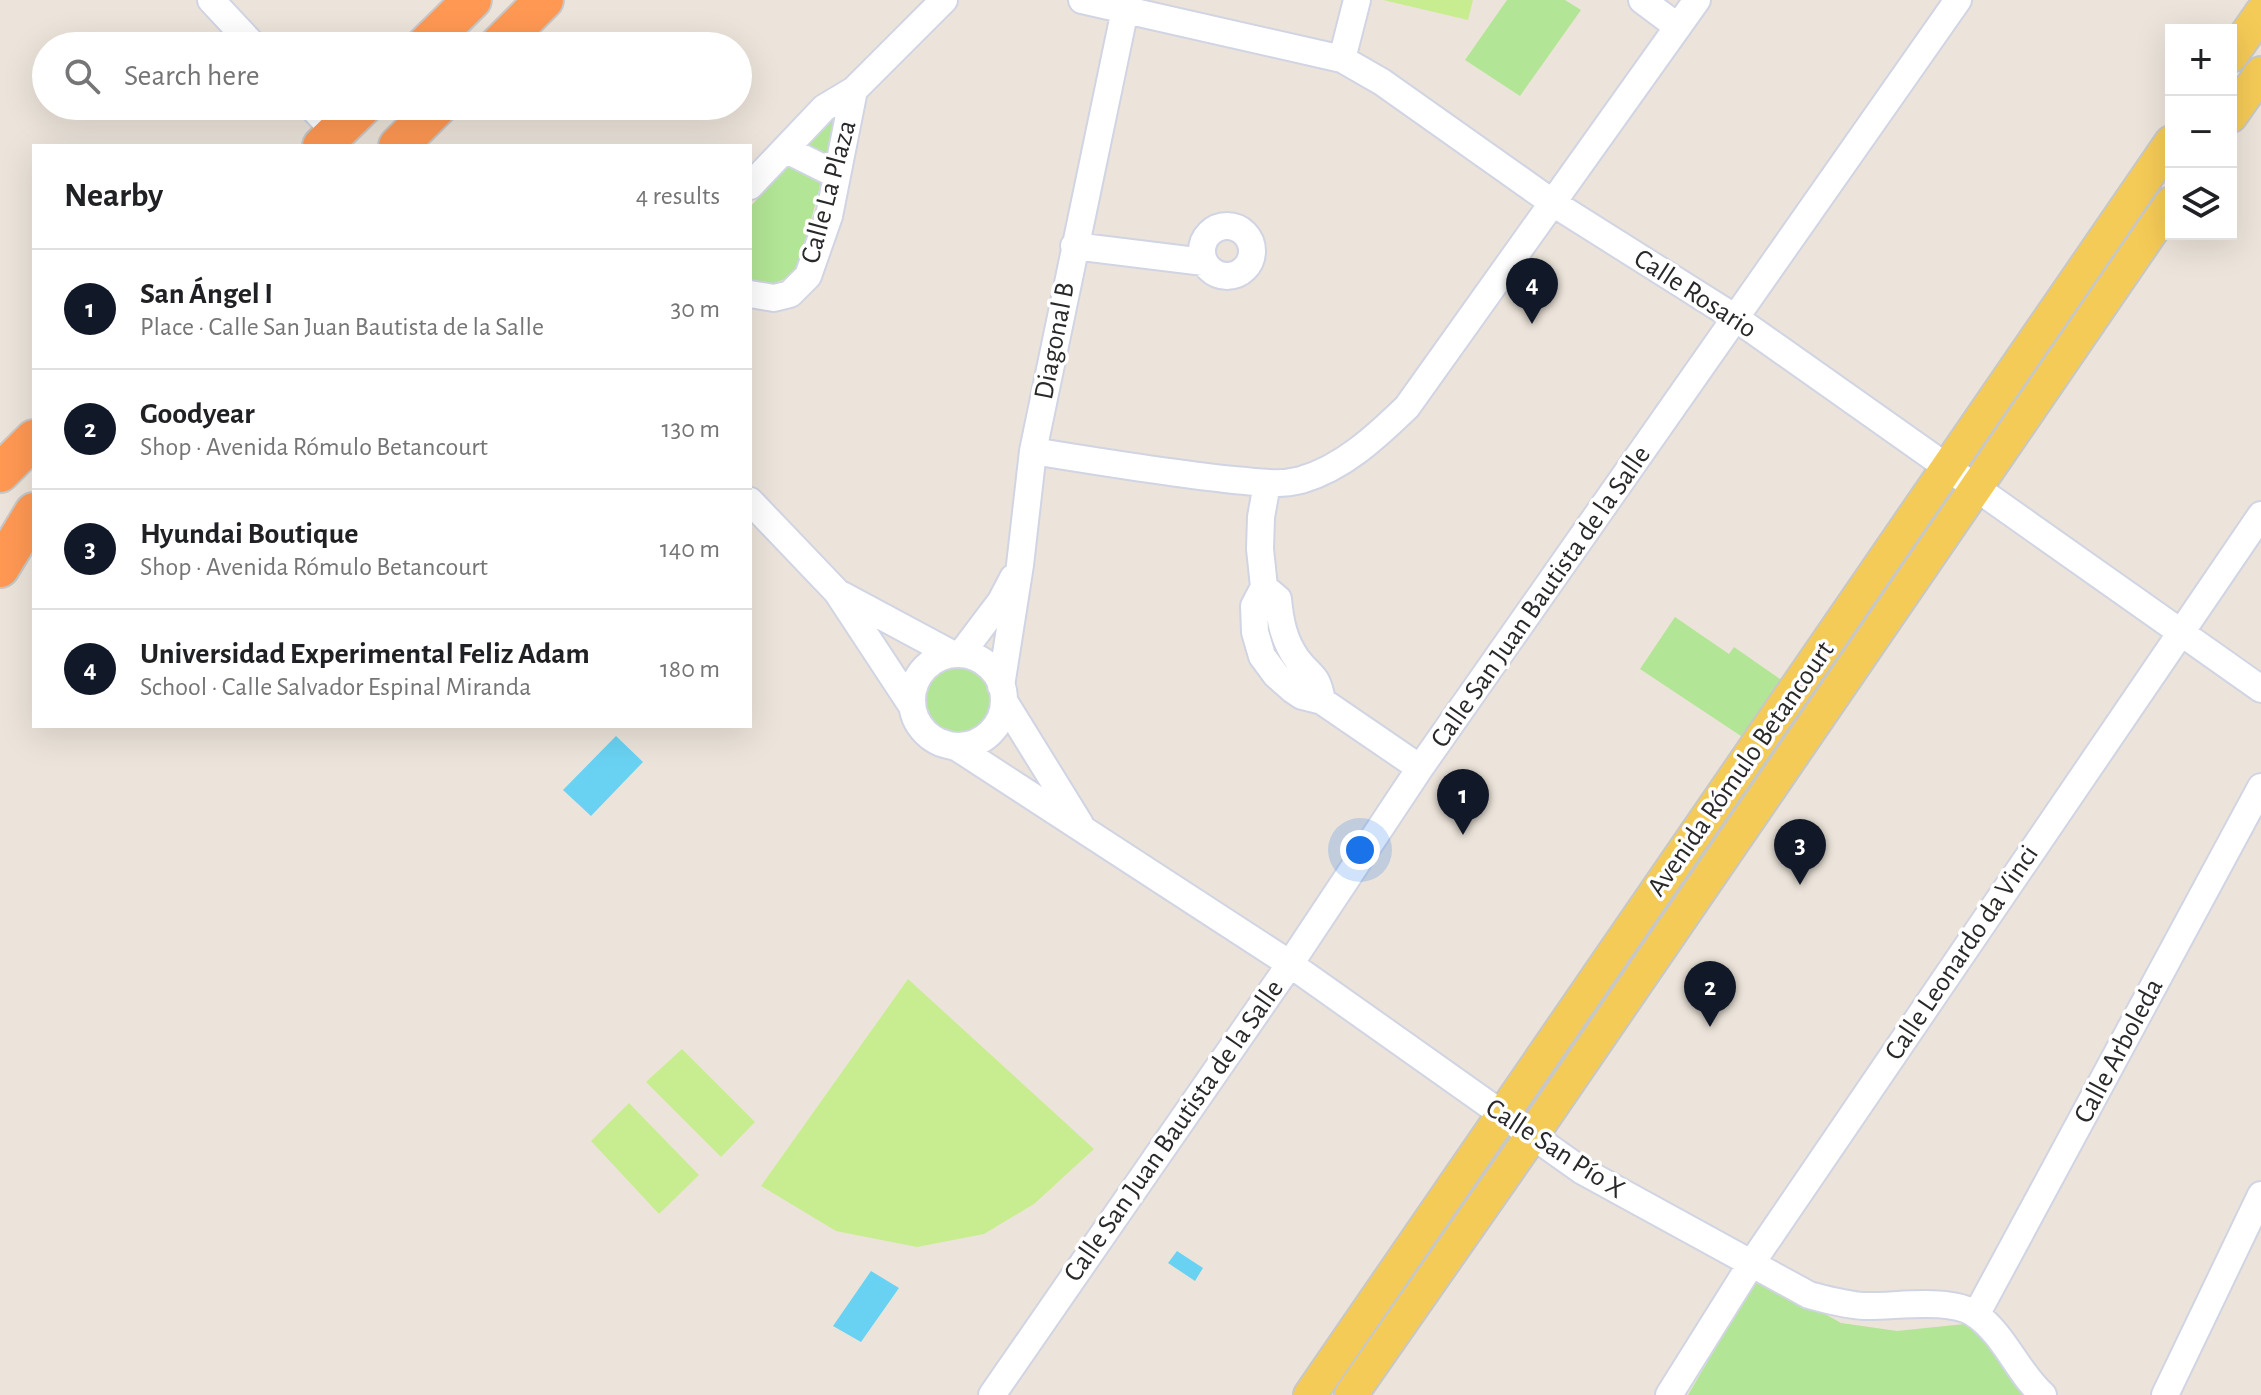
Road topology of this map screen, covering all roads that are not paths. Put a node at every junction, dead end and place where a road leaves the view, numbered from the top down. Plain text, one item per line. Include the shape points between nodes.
1 (211, 0) edge
2 (472, 0) edge
3 (544, 0) edge
4 (944, 0) edge
5 (1082, 0) edge
6 (1357, 0) edge
7 (1642, 0) edge
8 (1697, 0) edge
9 (1958, 0) edge
10 (1126, 4) edge
11 (2261, 13) edge
12 (1678, 27) junction
13 (241, 32) edge
14 (439, 32) edge
15 (512, 32) edge
16 (2237, 47) edge
17 (1342, 59) junction
18 (2261, 73) edge
19 (854, 90) junction
20 (2237, 107) edge
21 (424, 120) edge
22 (400, 144) edge
23 (785, 149) junction
24 (2165, 157) edge
25 (837, 175) junction
26 (752, 184) edge
27 (1553, 203) junction
28 (2165, 212) edge
29 (1074, 246) junction
30 (1204, 262) dead end
31 (752, 294) edge
32 (1737, 319) junction
33 (32, 421) edge
34 (32, 441) edge
35 (0, 449) edge
36 (1033, 451) junction
37 (1948, 468) junction
38 (0, 473) edge
39 (1267, 484) junction
40 (1975, 487) junction
41 (752, 503) edge
42 (22, 514) edge
43 (2261, 515) edge
44 (1020, 565) junction
45 (0, 568) edge
46 (837, 592) junction
47 (2181, 632) junction
48 (957, 654) junction
49 (2261, 689) edge
50 (1002, 694) junction
51 (912, 706) junction
52 (937, 741) junction
53 (1420, 768) junction
54 (2261, 787) edge
55 (1084, 831) junction
56 (1290, 964) junction
57 (1502, 1117) junction
58 (1531, 1137) junction
59 (2261, 1195) edge
60 (1751, 1264) junction
61 (1976, 1315) junction
62 (992, 1395) edge
63 (1310, 1395) edge
64 (1351, 1395) edge
65 (1669, 1395) edge
66 (2043, 1395) edge
67 (2165, 1395) edge

1 - 13 street
2 - 14 highway
3 - 15 highway
4 - 19 street, Calle La Plaza
5 - 10 street, Calle Rosario
6 - 17 street
7 - 12 street
8 - 12 street
9 - 32 street, Calle San Juan Bautista de la Salle
10 - 17 street, Calle Rosario
10 - 29 street, Diagonal B
11 - 16 main road
12 - 27 street
17 - 27 street, Calle Rosario
18 - 20 main road
19 - 23 street, Calle La Plaza via 824,108
19 - 25 street, Calle La Plaza
21 - 22 highway
23 - 25 street
23 - 26 street, Calle La Plaza
24 - 37 main road, Avenida Rómulo Betancourt
25 - 31 street, Calle La Plaza via 808,276 790,294
27 - 32 street, Calle Rosario
27 - 39 street via 1407,407 1374,440 1305,479
28 - 40 main road, Avenida Rómulo Betancourt
29 - 30 street
29 - 36 street, Diagonal B
32 - 37 street, Calle Rosario
32 - 53 street, Calle San Juan Bautista de la Salle
33 - 35 highway
34 - 38 highway
36 - 39 street
36 - 44 street, Diagonal B
37 - 40 street, Calle Rosario
37 - 57 main road, Avenida Rómulo Betancourt
39 - 53 street via 1260,549 1264,587 1254,606 1262,656 1293,690 1322,701
40 - 47 street, Calle Rosario
40 - 58 main road, Avenida Rómulo Betancourt
41 - 46 street
42 - 45 highway
43 - 47 street, Calle Leonardo da Vinci
44 - 48 street via 1001,601
44 - 50 street, Diagonal B
46 - 48 street
46 - 51 street
47 - 49 street, Calle Rosario
47 - 60 street, Calle Leonardo da Vinci
48 - 50 street via 984,662 995,673
48 - 51 street via 940,657 918,677
50 - 52 street via 1001,716 981,739 967,745
50 - 55 street, Calle San Pío X
51 - 52 street via 917,721
52 - 55 street, Calle San Pío X via 958,748
53 - 56 street, Calle San Juan Bautista de la Salle
54 - 61 street, Calle Arboleda
55 - 56 street, Calle San Pío X
56 - 57 street, Calle San Pío X
56 - 62 street, Calle San Juan Bautista de la Salle
57 - 58 street, Calle San Pío X
57 - 63 main road, Avenida Rómulo Betancourt
58 - 60 street, Calle San Pío X
58 - 64 main road, Avenida Rómulo Betancourt
59 - 67 street
60 - 61 street, Calle San Pío X via 1809,1295 1842,1304 1956,1306
60 - 65 street, Calle Leonardo da Vinci
61 - 66 street

